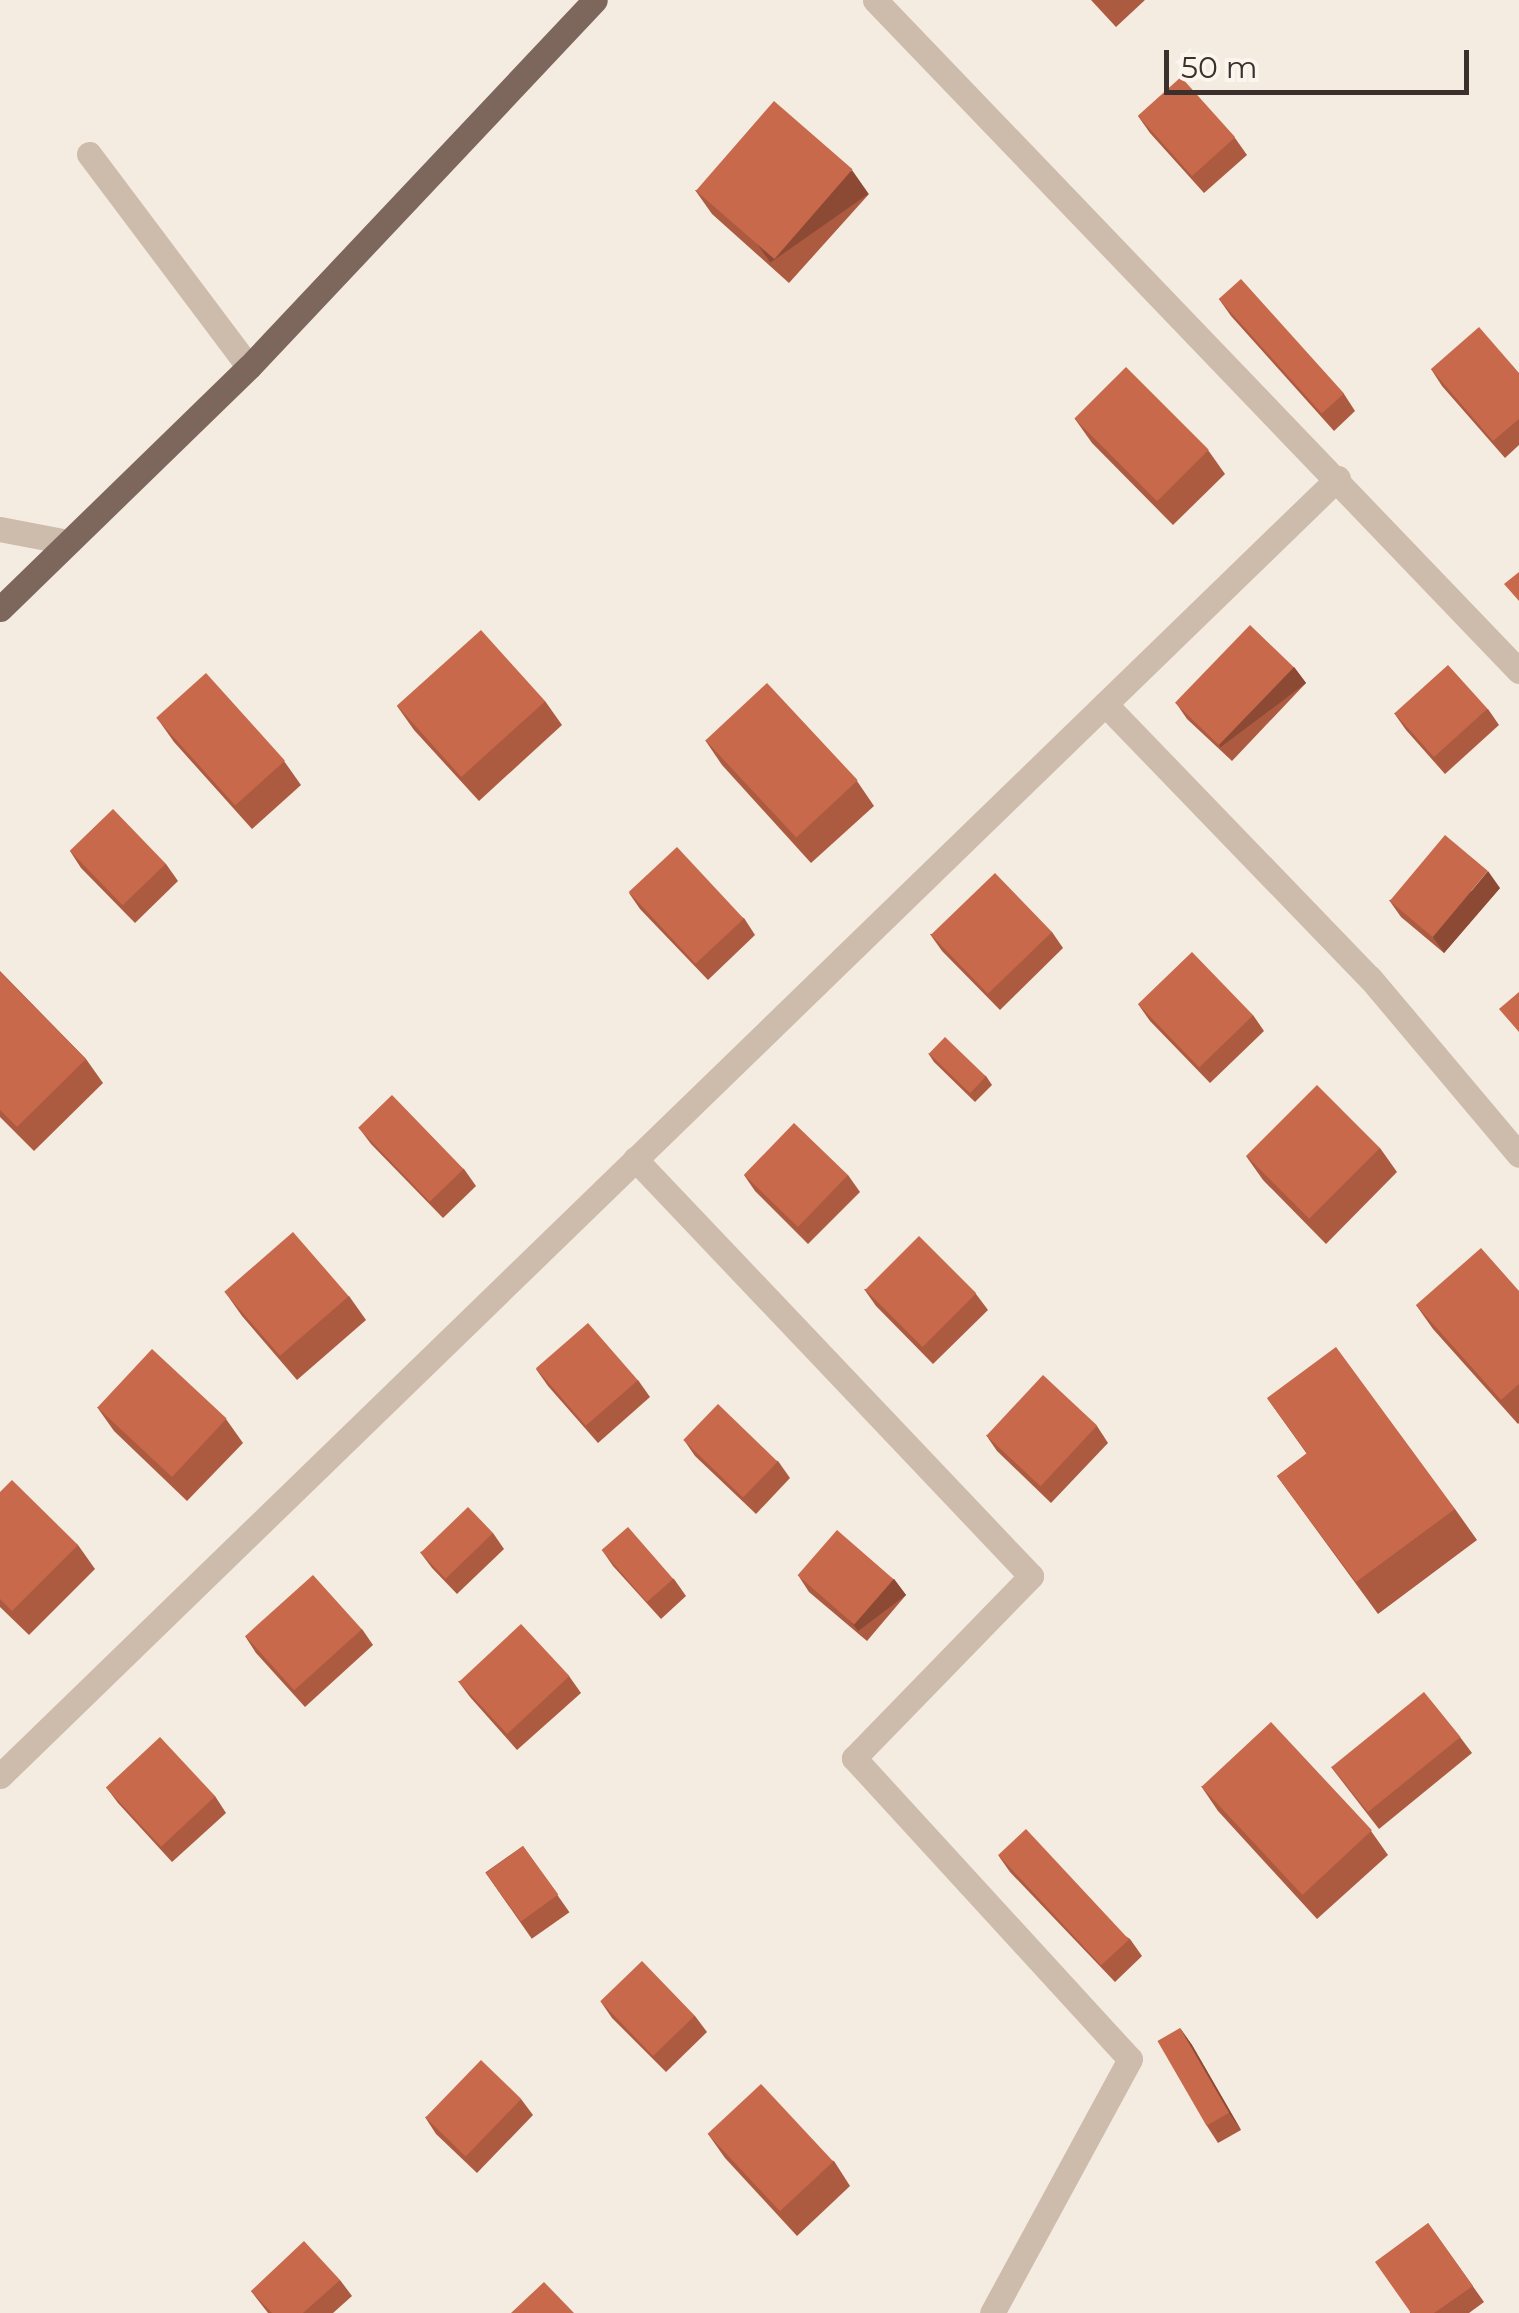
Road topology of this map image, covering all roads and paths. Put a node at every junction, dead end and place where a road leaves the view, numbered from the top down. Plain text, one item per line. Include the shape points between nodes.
1 (595, 0) edge
2 (875, 0) edge
3 (89, 154) dead end
4 (248, 367) junction
5 (1338, 478) junction
6 (0, 528) edge
7 (68, 542) junction
8 (0, 609) edge
9 (1519, 671) edge
10 (1105, 704) junction
11 (1519, 1155) edge
12 (635, 1158) junction
13 (0, 1776) edge
14 (992, 2313) edge

1 - 4 main road
2 - 5 street
3 - 4 street
4 - 7 main road
5 - 9 street
5 - 10 street
6 - 7 street
7 - 8 main road
10 - 11 street via 1370,978
10 - 12 street
12 - 13 street
12 - 14 street via 1031,1576 854,1758 1130,2059

